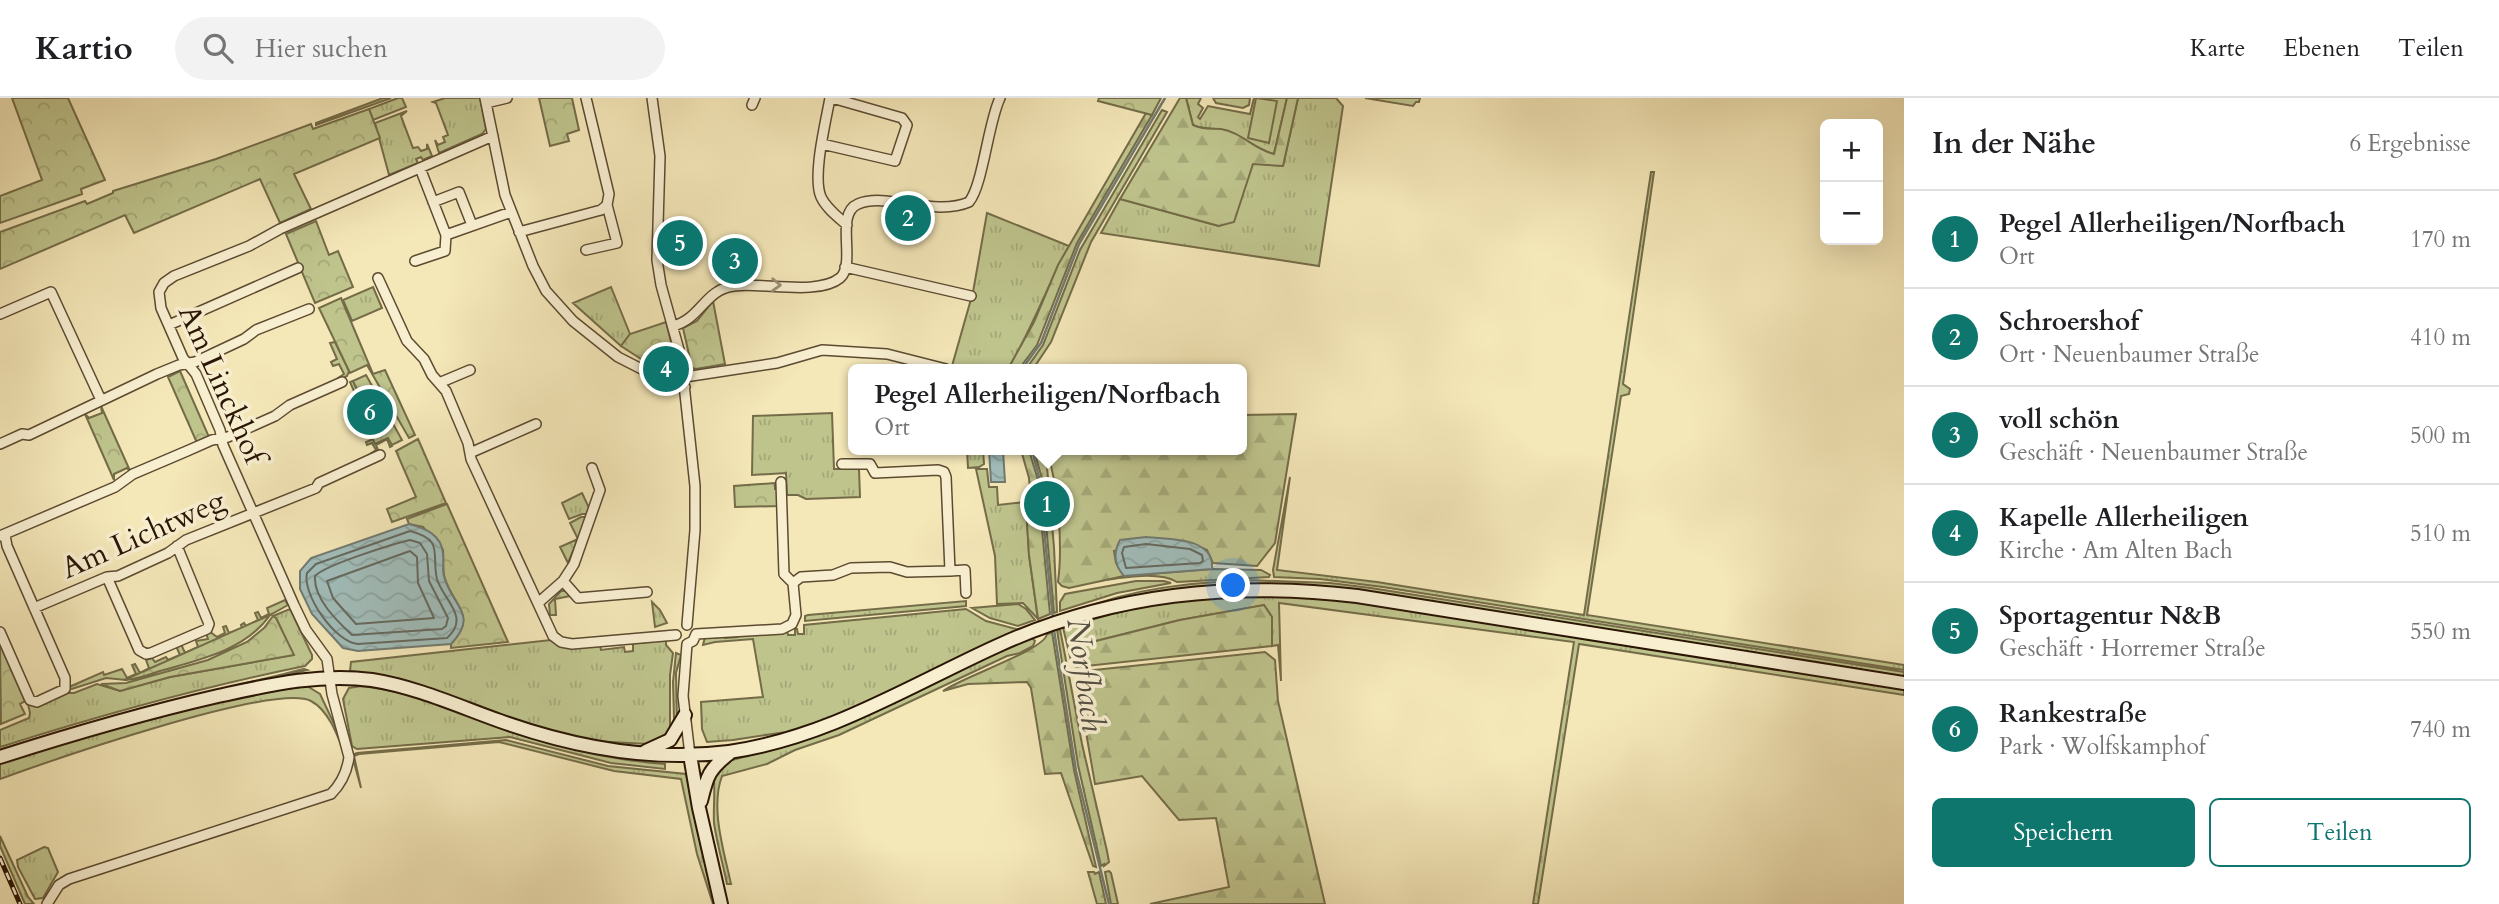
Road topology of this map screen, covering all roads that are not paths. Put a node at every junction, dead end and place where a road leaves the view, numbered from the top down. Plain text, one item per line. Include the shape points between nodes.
1 (507, 98) edge
2 (586, 98) edge
3 (652, 98) edge
4 (831, 98) edge
5 (1000, 98) edge
6 (486, 100) edge
7 (493, 136) junction
8 (822, 144) junction
9 (420, 168) junction
10 (433, 202) junction
11 (607, 205) junction
12 (511, 212) junction
13 (472, 225) junction
14 (847, 225) junction
15 (519, 232) junction
16 (446, 235) junction
17 (586, 250) dead end
18 (415, 261) dead end
19 (845, 267) junction
20 (298, 268) dead end
21 (378, 278) dead end
22 (971, 296) dead end
23 (309, 309) dead end
24 (0, 314) edge
25 (169, 325) junction
26 (673, 326) junction
27 (188, 363) junction
28 (926, 364) edge
29 (470, 370) dead end
30 (342, 382) dead end
31 (685, 382) junction
32 (439, 383) junction
33 (101, 400) junction
34 (536, 424) dead end
35 (221, 438) junction
36 (0, 444) edge
37 (470, 453) junction
38 (380, 455) dead end
39 (842, 464) dead end
40 (592, 468) dead end
41 (781, 482) dead end
42 (253, 514) junction
43 (2, 535) edge
44 (177, 546) junction
45 (950, 571) junction
46 (107, 577) junction
47 (563, 581) junction
48 (793, 583) junction
49 (647, 592) dead end
50 (966, 593) dead end
51 (538, 603) junction
52 (34, 608) junction
53 (687, 625) junction
54 (0, 632) edge
55 (696, 634) junction
56 (676, 635) junction
57 (687, 644) junction
58 (330, 677) junction
59 (1904, 683) edge
60 (685, 715) junction
61 (732, 751) junction
62 (639, 753) junction
63 (690, 755) junction
64 (0, 757) edge
65 (699, 808) junction
66 (47, 904) edge
67 (722, 904) edge

1 - 6 street
2 - 11 street
3 - 26 street via 660,165 657,260
4 - 8 street
4 - 8 street via 905,120 907,125 895,161
5 - 14 street via 969,202 936,207 863,202 850,209
6 - 7 street
7 - 9 street, Am Linckhof
7 - 12 street
8 - 14 street via 819,193
9 - 10 street
9 - 25 street, Am Linckhof via 168,279 158,297
10 - 13 street via 459,192
10 - 16 street
11 - 15 street
11 - 17 street via 617,243
12 - 13 street
12 - 15 street
13 - 16 street
14 - 19 street
15 - 31 street via 540,280 573,321 630,365 669,383
16 - 18 street via 445,251
19 - 22 street
26 -> 19 street via 689,320 722,288 818,286 839,279
20 - 25 street
21 - 32 street via 407,341
23 - 27 street
24 - 33 street via 51,292
25 - 27 street, Am Linckhof
26 - 31 street
27 - 33 street
27 - 35 street, Am Linckhof
28 - 31 street via 887,354 822,350
29 - 32 street
30 - 35 street
31 - 53 street via 696,511
32 - 37 street
33 - 36 street
34 - 37 street
35 - 42 street, Am Linckhof
35 - 43 street
37 - 51 street
38 - 42 street, Am Lichtweg
39 - 45 street via 870,464 876,472 944,472
40 - 47 street via 599,497 577,558
41 - 48 street via 784,574
42 - 44 street, Am Lichtweg
42 - 58 street, Am Linckhof via 306,630 326,656
43 - 52 street, Am Lichtweg
44 - 46 street, Am Lichtweg via 118,576
44 - 46 street via 209,624 162,649 147,654 139,650
45 - 48 street via 851,568 833,575 801,577
45 - 50 street via 965,570
46 - 52 street, Am Lichtweg
47 - 49 street via 578,598
47 - 51 street
48 - 55 street via 796,615 788,627
51 - 56 street via 553,636 564,643
52 - 54 street via 65,678 61,692 37,702 30,700
53 - 55 street
53 - 56 street via 680,626
55 - 57 street
56 - 57 street
57 - 60 street
58 - 62 main road via 402,686 536,733
58 - 64 main road via 263,686 163,709
58 - 66 street, Am Linckhof via 349,757 345,776 331,794 69,879 59,885
59 - 61 main road via 1325,592 1202,592 1080,615 1026,634 847,719 779,742
60 - 62 main road via 670,740
60 - 63 street
61 - 63 main road
61 - 65 main road via 714,764
62 - 63 main road
63 - 65 main road
65 - 67 main road

